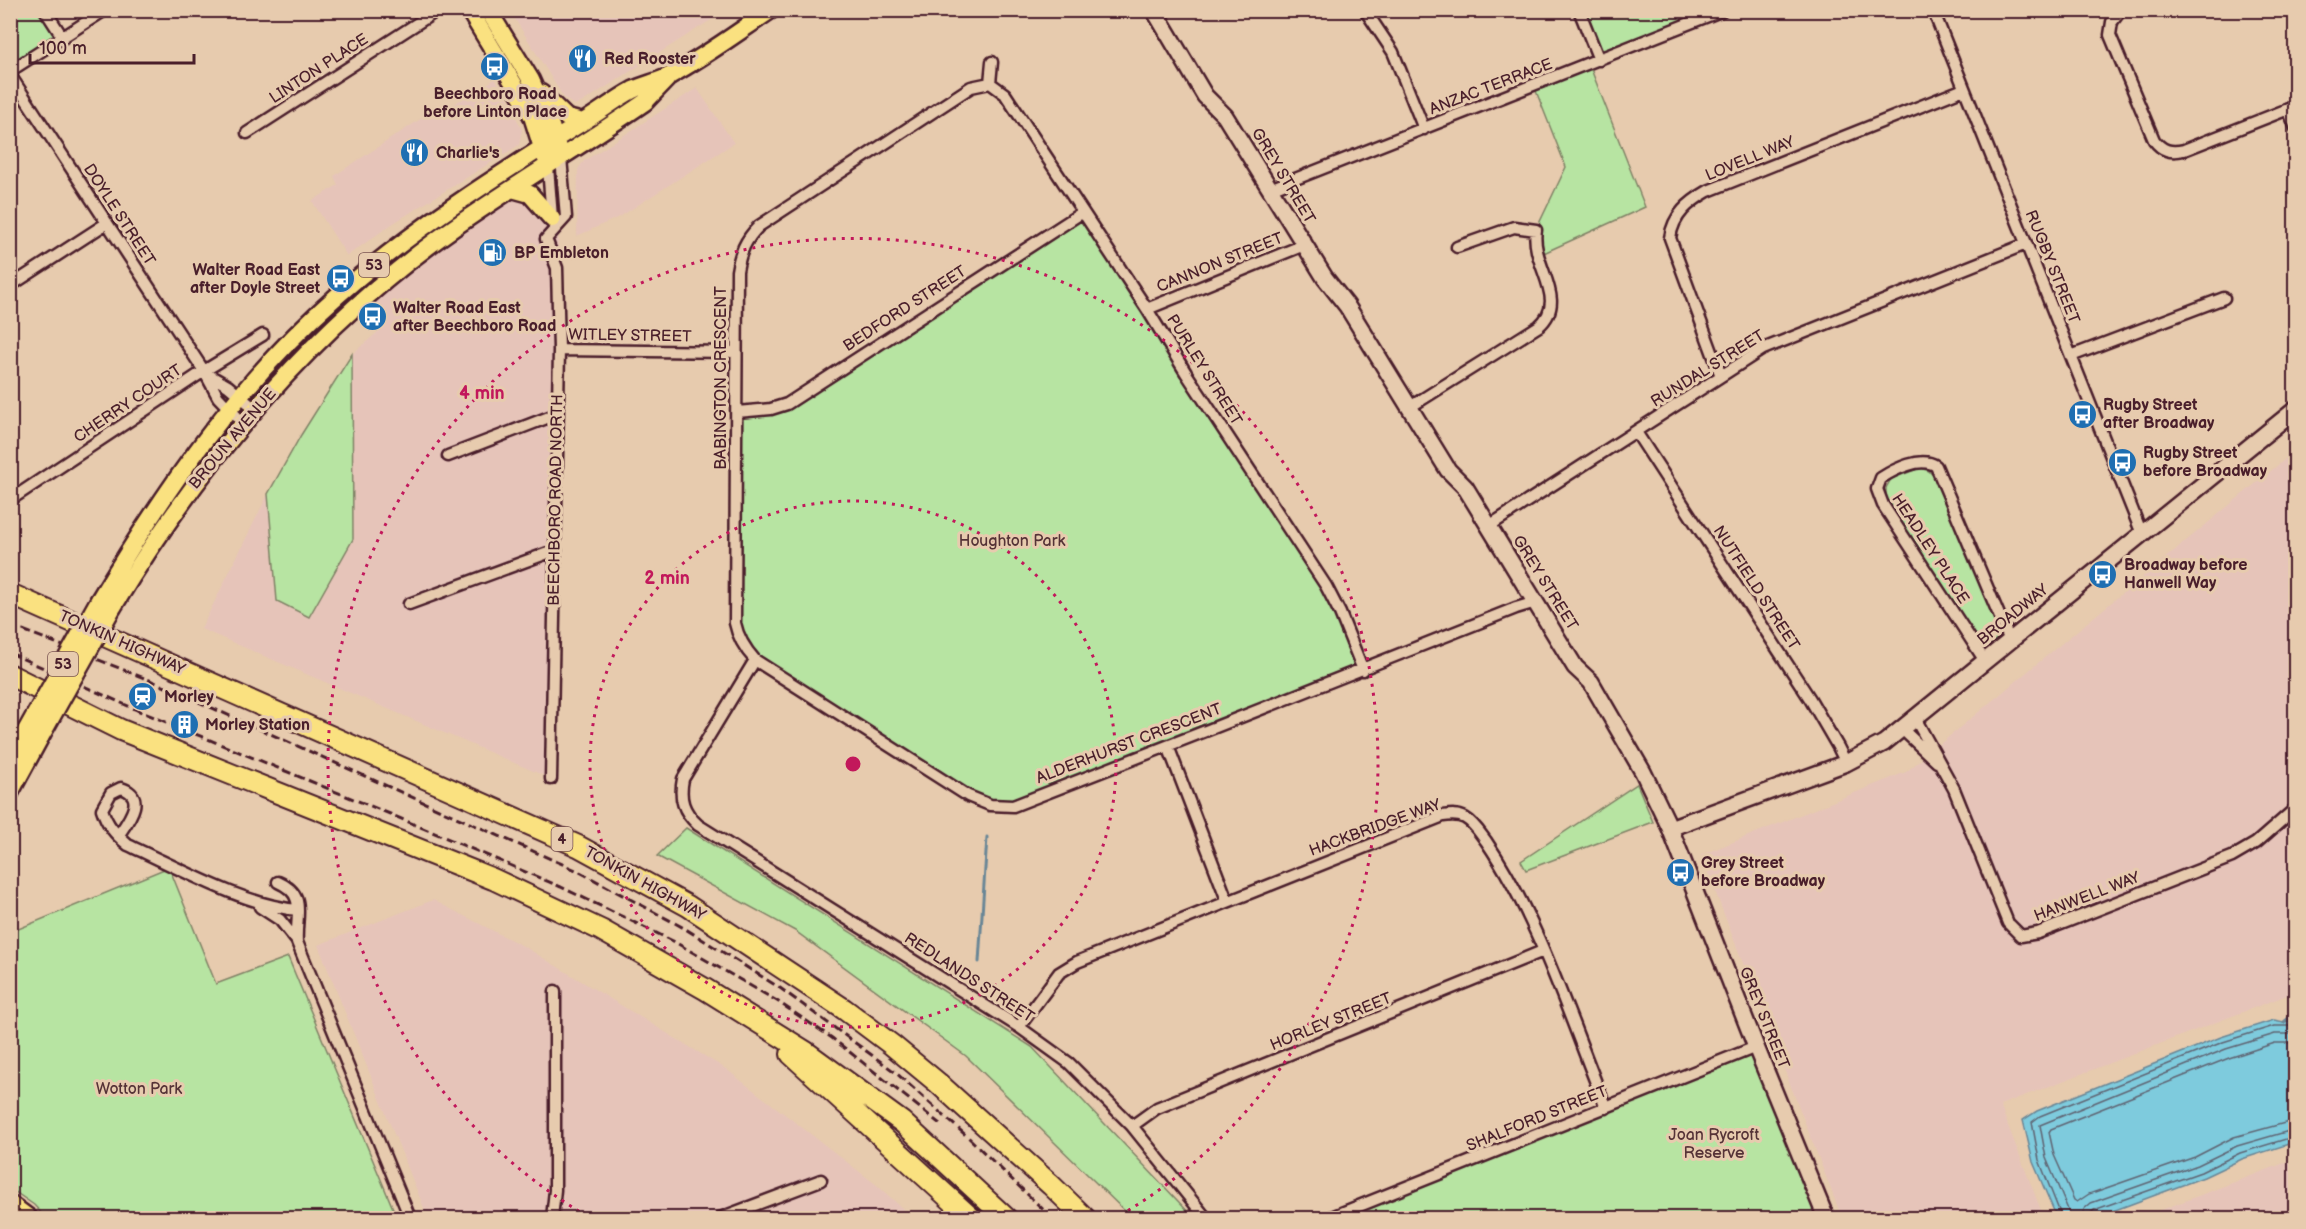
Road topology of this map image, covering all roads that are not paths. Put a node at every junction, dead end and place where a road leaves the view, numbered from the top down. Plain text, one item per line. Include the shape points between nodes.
1 (45, 10) edge
2 (105, 10) edge
3 (438, 10) edge
4 (469, 10) edge
5 (488, 10) edge
6 (771, 10) edge
7 (1154, 10) edge
8 (1365, 10) edge
9 (1579, 10) edge
10 (1723, 10) edge
11 (1933, 10) edge
12 (2121, 10) edge
13 (63, 38) junction
14 (1599, 60) junction
15 (992, 62) dead end
16 (10, 73) edge
17 (670, 76) junction
18 (990, 83) junction
19 (534, 87) junction
20 (1964, 89) junction
21 (2292, 108) edge
22 (583, 122) junction
23 (2295, 128) edge
24 (1424, 129) junction
25 (247, 133) dead end
26 (548, 143) junction
27 (554, 162) junction
28 (512, 189) junction
29 (1270, 189) junction
30 (1083, 212) junction
31 (107, 223) junction
32 (555, 224) junction
33 (2026, 243) junction
34 (1304, 244) junction
35 (1457, 247) dead end
36 (10, 286) edge
37 (2224, 298) dead end
38 (1147, 309) junction
39 (263, 335) dead end
40 (559, 350) junction
41 (736, 352) junction
42 (2071, 356) junction
43 (204, 372) junction
44 (1722, 376) junction
45 (240, 396) junction
46 (1410, 407) junction
47 (228, 409) junction
48 (255, 409) junction
49 (2295, 409) edge
50 (737, 412) junction
51 (556, 414) junction
52 (243, 423) junction
53 (1636, 432) junction
54 (448, 456) dead end
55 (10, 500) edge
56 (1489, 526) junction
57 (2142, 534) junction
58 (556, 550) junction
59 (10, 594) edge
60 (1536, 602) junction
61 (106, 603) junction
62 (409, 604) dead end
63 (2010, 641) junction
64 (755, 660) junction
65 (1985, 661) junction
66 (1363, 670) junction
67 (10, 675) edge
68 (1915, 718) junction
69 (1902, 729) junction
70 (34, 733) junction
71 (1167, 746) junction
72 (10, 760) edge
73 (1846, 763) junction
74 (1939, 764) junction
75 (551, 779) dead end
76 (10, 793) edge
77 (2295, 808) edge
78 (1672, 832) junction
79 (118, 836) dead end
80 (278, 882) dead end
81 (244, 897) junction
82 (1227, 900) junction
83 (298, 910) junction
84 (297, 942) junction
85 (1544, 951) junction
86 (555, 991) dead end
87 (755, 1021) junction
88 (1019, 1027) junction
89 (1756, 1047) junction
90 (1606, 1108) junction
91 (1132, 1126) junction
92 (821, 1180) dead end
93 (1052, 1185) junction
94 (10, 1204) edge
95 (29, 1218) edge
96 (410, 1218) edge
97 (552, 1218) edge
98 (720, 1218) edge
99 (970, 1218) edge
100 (1006, 1218) edge
101 (1085, 1218) edge
102 (1100, 1218) edge
103 (1206, 1218) edge
104 (1329, 1218) edge
105 (1826, 1218) edge

1 - 13 street
2 - 13 street
3 - 25 street, LINTON PLACE
4 - 26 main road, BEECHBORO ROAD NORTH
5 - 19 main road, BEECHBORO ROAD NORTH
6 - 17 main road
7 - 29 street, GREY STREET via 1205,96 1225,116
8 - 24 street via 1393,52
9 - 14 street
10 - 14 street, ANZAC TERRACE
11 - 20 street, RUGBY STREET
12 - 21 street via 2112,21 2110,35 2160,148 2184,150
13 - 16 street
14 - 24 street, ANZAC TERRACE
15 - 18 street
16 - 31 street, DOYLE STREET
17 - 22 main road, BROUN AVENUE via 633,90
17 - 27 main road, BROUN AVENUE via 645,102
18 - 30 street, PURLEY STREET via 1005,94
18 - 41 street, BABINGTON CRESCENT via 971,87 759,226 743,246 736,271
19 - 22 main road via 567,118
19 - 26 main road, BEECHBORO ROAD NORTH
20 - 33 street, RUGBY STREET
20 - 44 street, LOVELL WAY via 1708,191 1678,215 1670,237
21 - 23 street
22 - 26 main road, BROUN AVENUE
24 - 29 street, ANZAC TERRACE
26 - 27 main road, BEECHBORO ROAD NORTH
26 - 45 main road, BROUN AVENUE / 53 via 362,274 293,338
27 - 28 main road, BROUN AVENUE / 53
27 - 32 street, BEECHBORO ROAD NORTH
27 - 32 street, BEECHBORO ROAD NORTH via 566,216
28 - 32 main road via 530,194
28 - 48 main road, BROUN AVENUE / 53 via 437,240 364,299
29 - 34 street, GREY STREET
30 - 38 street, PURLEY STREET
30 - 50 street, BEDFORD STREET via 787,404
31 - 36 street
31 - 43 street, DOYLE STREET
32 - 40 street, BEECHBORO ROAD NORTH via 546,240 557,268
33 - 42 street, RUGBY STREET
33 - 44 street, RUNDAL STREET via 1763,349
34 - 38 street, CANNON STREET
34 - 46 street, GREY STREET
35 - 46 street via 1514,226 1536,230 1537,256 1552,298 1551,314 1539,326
37 - 42 street
38 - 66 street, PURLEY STREET via 1326,586
39 - 43 street, CHERRY COURT
40 - 41 street, WITLEY STREET
40 - 51 street, BEECHBORO ROAD NORTH
41 - 50 street, BABINGTON CRESCENT
42 - 57 street, RUGBY STREET
43 - 45 street, DOYLE STREET
43 - 47 street, DOYLE STREET
43 - 55 street, CHERRY COURT
44 - 53 street, RUNDAL STREET
45 - 47 main road, BROUN AVENUE / 53
45 - 48 street, DOYLE STREET
46 - 56 street, GREY STREET via 1448,470 1465,487
47 - 52 street, DOYLE STREET
47 - 61 main road, BROUN AVENUE / 53 via 144,525
48 - 52 main road, BROUN AVENUE / 53
49 - 57 street, BROADWAY
50 - 64 street, BABINGTON CRESCENT via 735,623 744,648
51 - 54 street
51 - 58 street, BEECHBORO ROAD NORTH
52 - 61 main road, BROUN AVENUE / 53
53 - 56 street, RUNDAL STREET
53 - 73 street, NUTFIELD STREET via 1810,699
56 - 60 street, GREY STREET
57 - 63 street, BROADWAY
58 - 62 street
58 - 75 street, BEECHBORO ROAD NORTH
59 - 93 highway, TONKIN HIGHWAY / 4 via 539,829 633,875 743,941 892,1044
60 - 66 street, ALDERHURST CRESCENT
60 - 78 street, GREY STREET via 1575,667 1591,682
61 - 70 main road, BROUN AVENUE / 53, bridge
63 - 65 street, BROADWAY
63 - 65 street, HEADLEY PLACE via 1936,466 1930,462 1917,463 1881,478 1877,489 1883,505
64 - 71 street, ALDERHURST CRESCENT via 968,796 990,805 1013,806
64 - 88 street, REDLANDS STREET via 683,779 682,803 687,815
65 - 68 street, BROADWAY
66 - 71 street, ALDERHURST CRESCENT
67 - 87 highway via 121,730 548,903 658,962
68 - 69 street, BROADWAY
68 - 74 street, HANWELL WAY
69 - 73 street, BROADWAY
69 - 74 street, HANWELL WAY
70 - 72 main road, BROUN AVENUE / 53
70 - 76 main road, BROUN AVENUE / 53
71 - 82 street
73 - 78 street, BROADWAY via 1719,808
74 - 77 street, HANWELL WAY via 1954,789 2008,923 2021,936 2038,933 2232,857 2256,843
78 - 89 street, GREY STREET
79 - 81 street via 128,845
80 - 83 street via 292,888
81 - 83 street
81 - 84 street via 280,920
82 - 85 street, HACKBRIDGE WAY via 1452,814 1474,825 1502,864
82 - 88 street, HACKBRIDGE WAY via 1077,962 1059,973
83 - 84 street
84 - 96 street
85 - 90 street, HACKBRIDGE WAY
85 - 91 street, HORLEY STREET via 1157,1108
86 - 97 street
87 - 99 highway
87 - 100 highway via 806,1052 902,1122
88 - 91 street, REDLANDS STREET via 1069,1063
89 - 90 street, SHALFORD STREET
89 - 105 street, GREY STREET
90 - 104 street, SHALFORD STREET
91 - 103 street, REDLANDS STREET
92 - 98 street
93 - 101 highway, TONKIN HIGHWAY / 4
93 - 102 highway
94 - 95 main road

